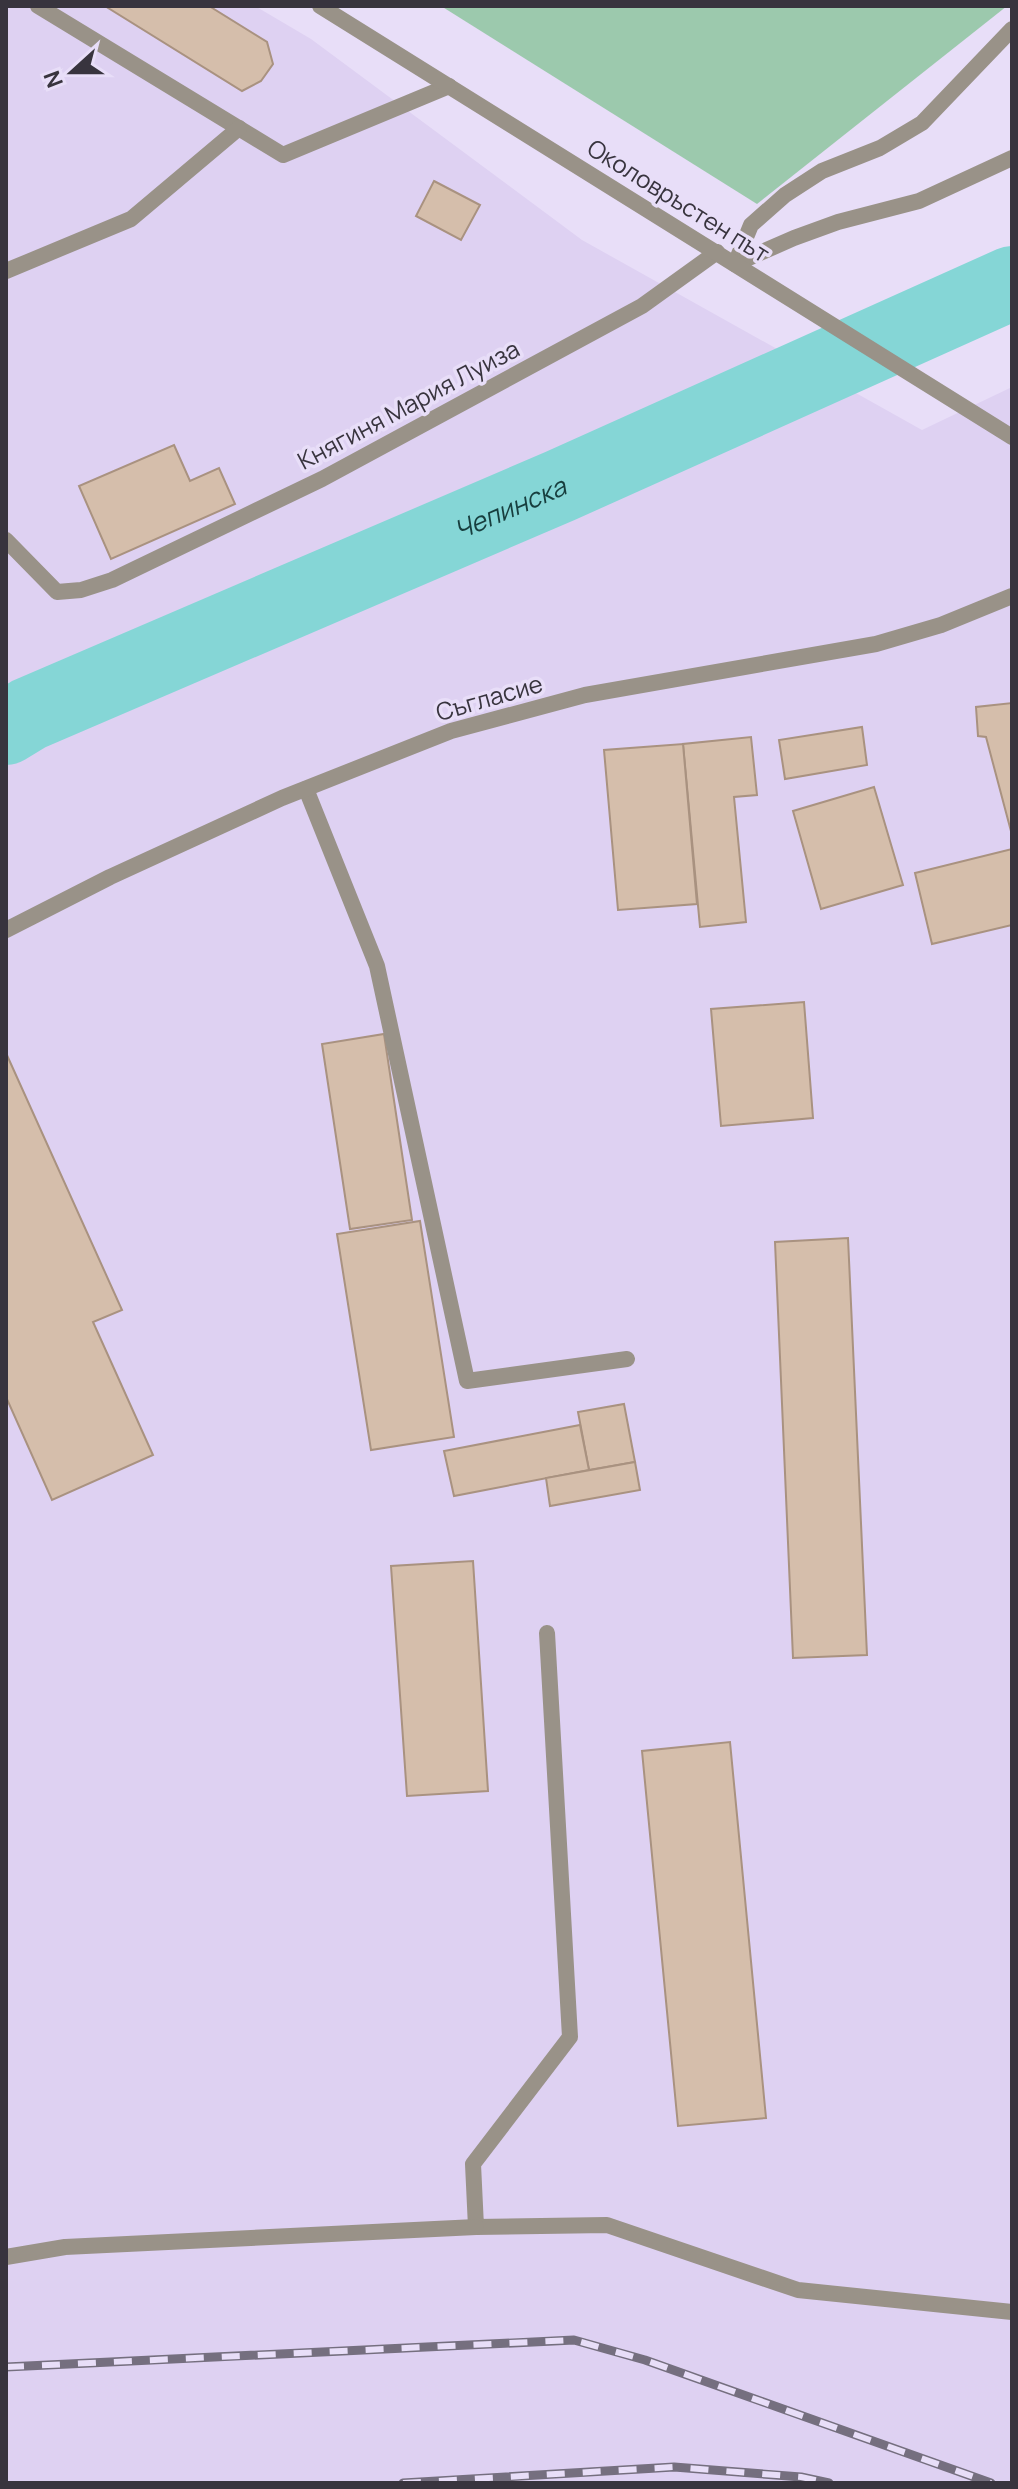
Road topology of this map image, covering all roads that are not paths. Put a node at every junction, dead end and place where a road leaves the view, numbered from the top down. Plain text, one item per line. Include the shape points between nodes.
1 (38, 6) edge
2 (320, 6) edge
3 (1012, 29) edge
4 (449, 86) junction
5 (239, 128) junction
6 (1012, 158) edge
7 (717, 252) junction
8 (735, 264) junction
9 (6, 271) edge
10 (1012, 437) edge
11 (6, 540) edge
12 (1012, 596) edge
13 (306, 789) junction
14 (6, 930) edge
15 (627, 1359) dead end
16 (547, 1633) dead end
17 (476, 2227) junction
18 (6, 2257) edge
19 (1012, 2312) edge

1 - 5 street
2 - 4 street, Околовръстен път
3 - 8 street via 922,123 880,148 822,171 785,195 751,225
4 - 5 street via 283,155
4 - 7 street, Околовръстен път
5 - 9 street via 131,219
6 - 8 street via 919,201 838,222
7 - 8 street, Околовръстен път
7 - 11 street, Княгиня Мария Луиза via 642,306 322,479 112,580 57,592
8 - 10 street, Околовръстен път
12 - 13 street, Съгласие via 876,644 585,695 451,731
13 - 14 street, Съгласие
13 - 15 street via 377,966 467,1381
16 - 17 street via 570,2037 473,2164
17 - 18 street via 65,2247
17 - 19 street via 607,2225 798,2290

